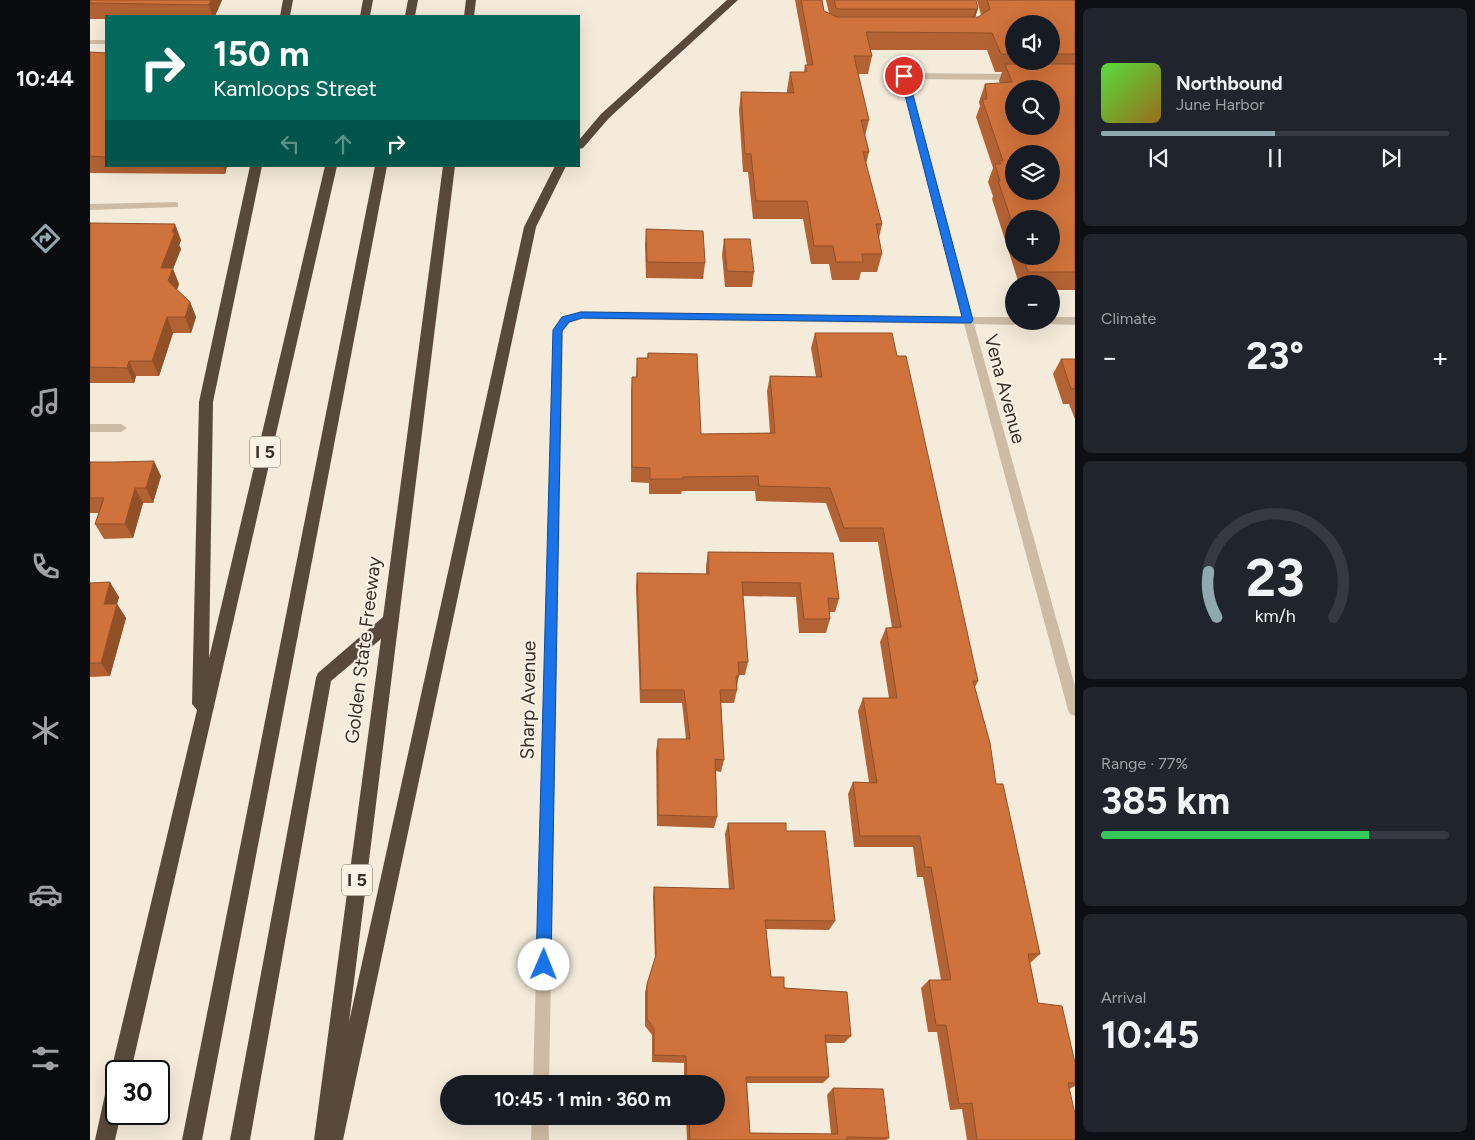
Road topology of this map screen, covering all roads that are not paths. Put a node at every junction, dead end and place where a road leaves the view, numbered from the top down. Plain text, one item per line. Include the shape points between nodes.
1 (288, 0) edge
2 (368, 0) edge
3 (413, 0) edge
4 (471, 0) edge
5 (733, 0) edge
6 (285, 15) edge
7 (365, 15) edge
8 (410, 15) edge
9 (468, 15) edge
10 (90, 42) edge
11 (105, 42) edge
12 (1028, 77) edge
13 (580, 145) edge
14 (256, 167) edge
15 (331, 167) edge
16 (381, 167) edge
17 (449, 167) edge
18 (560, 167) edge
19 (175, 205) dead end
20 (90, 207) edge
21 (968, 320) junction
22 (1005, 320) edge
23 (1060, 321) edge
24 (1075, 321) edge
25 (90, 428) edge
26 (121, 428) dead end
27 (390, 621) junction
28 (1075, 710) edge
29 (200, 737) junction
30 (124, 1060) edge
31 (541, 1075) edge
32 (108, 1125) edge
33 (540, 1125) edge
34 (104, 1140) edge
35 (192, 1140) edge
36 (240, 1140) edge
37 (324, 1140) edge
38 (333, 1140) edge
39 (540, 1140) edge

1 - 6 highway
2 - 7 highway
3 - 8 highway
4 - 9 highway
5 - 13 highway via 605,116
10 - 11 street
12 - 21 street, Vena Avenue via 904,76
14 - 29 highway via 206,402
15 - 29 highway, I 5
16 - 35 highway
17 - 27 highway, Golden State Freeway / I 5
18 - 38 highway via 530,227
19 - 20 street
21 - 22 street
21 - 28 street, Vena Avenue
21 - 31 street, Sharp Avenue via 581,315 566,320 558,330
23 - 24 street
25 - 26 street
27 - 36 highway via 324,678
27 - 37 highway, Golden State Freeway / I 5
29 - 30 highway, I 5
32 - 34 highway
33 - 39 street

